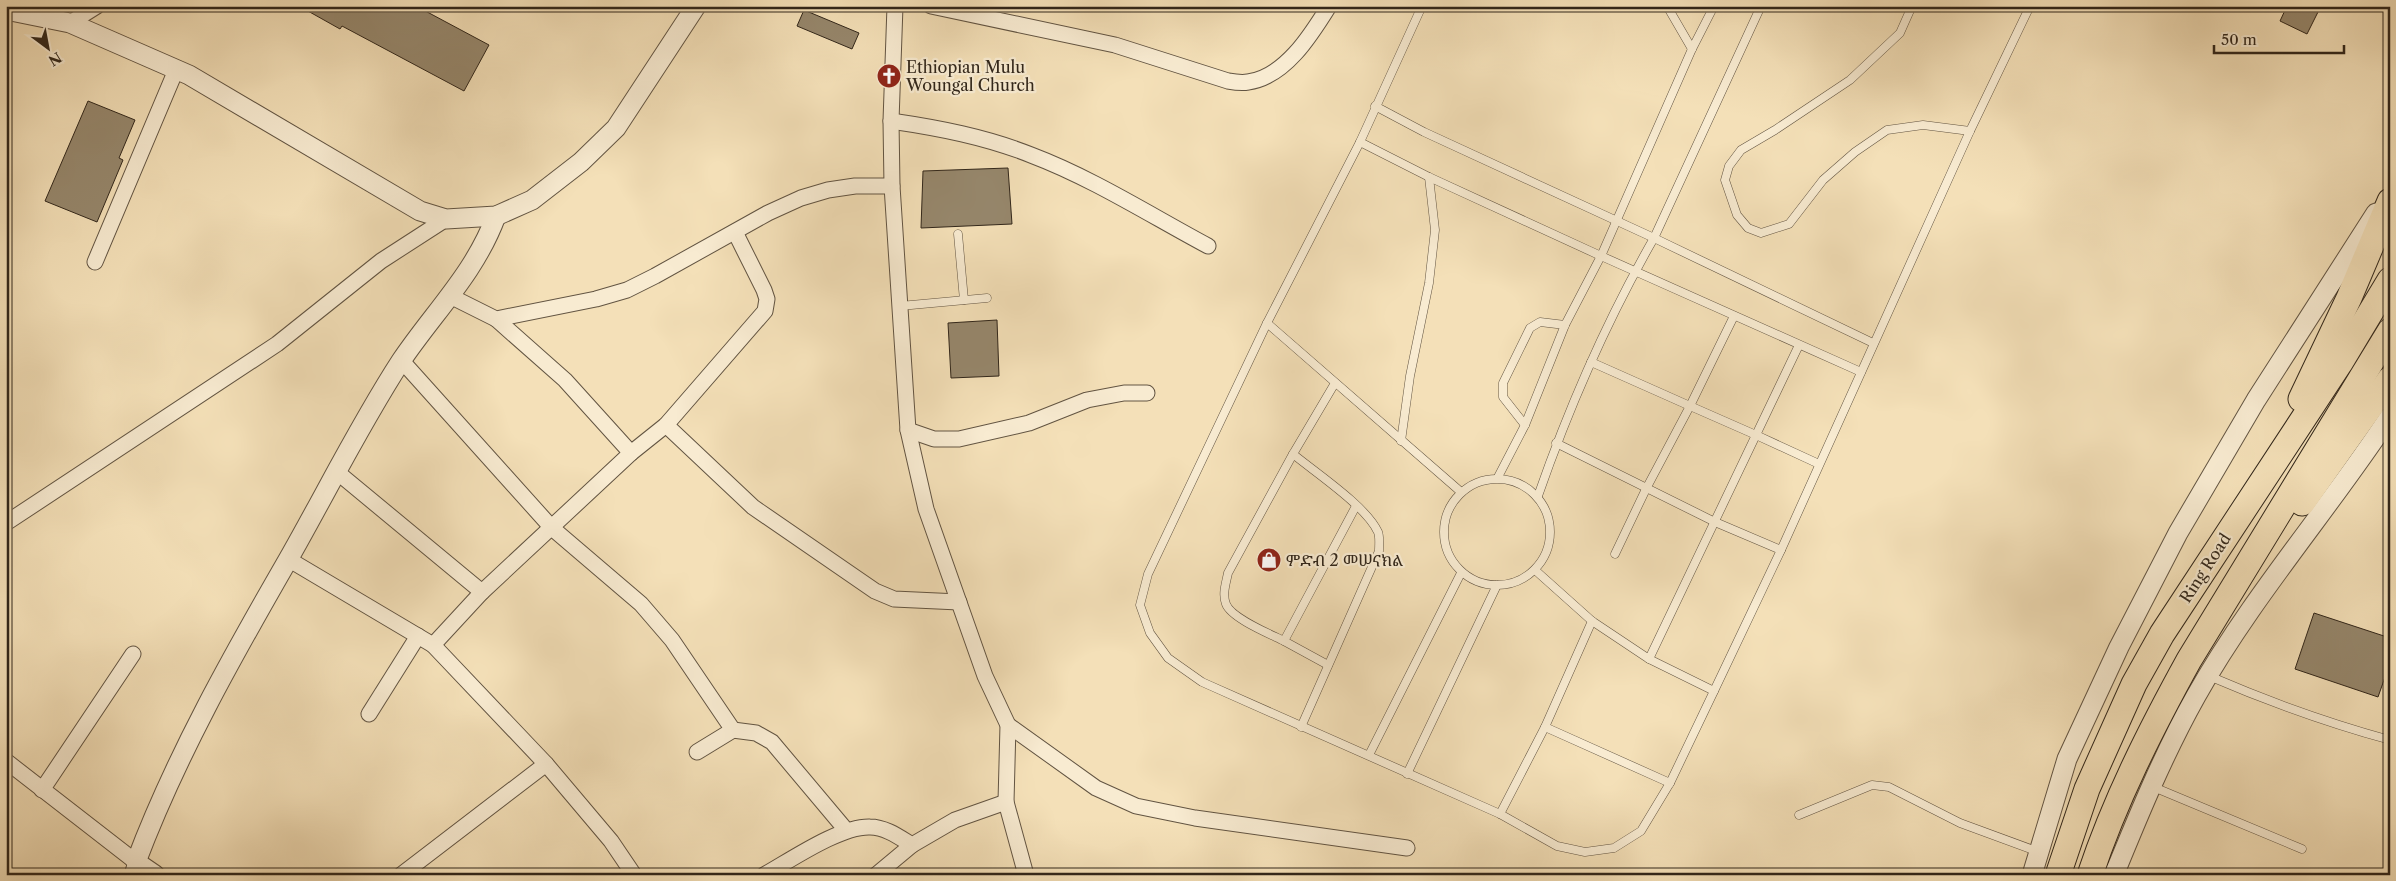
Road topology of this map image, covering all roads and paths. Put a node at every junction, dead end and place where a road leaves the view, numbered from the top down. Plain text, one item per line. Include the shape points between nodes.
1 (96, 6) edge
2 (696, 6) edge
3 (895, 6) edge
4 (931, 6) edge
5 (1329, 6) edge
6 (1422, 6) edge
7 (1667, 6) edge
8 (1714, 6) edge
9 (1761, 6) edge
10 (1912, 6) edge
11 (2030, 6) edge
12 (6, 10) edge
13 (70, 23) junction
14 (1692, 48) junction
15 (176, 70) junction
16 (1375, 106) junction
17 (891, 121) junction
18 (1970, 131) junction
19 (1360, 142) junction
20 (1429, 177) junction
21 (892, 186) junction
22 (2390, 191) edge
23 (2390, 201) edge
24 (496, 216) junction
25 (446, 219) junction
26 (1617, 220) junction
27 (735, 232) junction
28 (958, 234) dead end
29 (1654, 238) junction
30 (1208, 246) dead end
31 (1601, 256) junction
32 (95, 262) dead end
33 (1635, 270) junction
34 (2390, 280) edge
35 (450, 296) junction
36 (988, 298) dead end
37 (964, 300) junction
38 (900, 306) junction
39 (1734, 316) junction
40 (496, 319) junction
41 (1267, 323) junction
42 (1565, 325) junction
43 (2390, 331) edge
44 (1873, 343) junction
45 (1799, 345) junction
46 (402, 361) junction
47 (1591, 362) junction
48 (1861, 372) junction
49 (2390, 379) edge
50 (1335, 384) junction
51 (1147, 393) dead end
52 (1690, 406) junction
53 (2390, 416) edge
54 (666, 425) junction
55 (1525, 425) junction
56 (908, 430) junction
57 (1756, 435) junction
58 (1401, 442) junction
59 (1556, 442) junction
60 (631, 453) junction
61 (1293, 454) junction
62 (1819, 464) junction
63 (337, 472) junction
64 (1498, 478) junction
65 (2260, 483) junction
66 (1646, 488) junction
67 (1461, 492) junction
68 (1538, 496) junction
69 (1356, 506) junction
70 (1715, 522) junction
71 (6, 523) edge
72 (552, 528) junction
73 (1781, 550) junction
74 (1615, 554) dead end
75 (288, 559) junction
76 (1535, 570) junction
77 (1461, 573) junction
78 (2238, 580) junction
79 (1498, 585) junction
80 (482, 592) junction
81 (959, 602) junction
82 (1592, 621) junction
83 (418, 636) junction
84 (1284, 641) junction
85 (433, 645) junction
86 (133, 654) dead end
87 (1648, 658) junction
88 (1328, 665) junction
89 (2209, 676) junction
90 (1714, 692) junction
91 (369, 714) dead end
92 (1008, 724) junction
93 (1301, 727) junction
94 (1546, 727) junction
95 (734, 730) junction
96 (2390, 740) edge
97 (697, 752) dead end
98 (1369, 755) junction
99 (6, 761) edge
100 (546, 764) junction
101 (1407, 774) junction
102 (1670, 783) junction
103 (2151, 786) junction
104 (42, 790) junction
105 (1006, 802) junction
106 (1500, 814) junction
107 (1799, 815) dead end
108 (846, 830) junction
109 (912, 845) junction
110 (1407, 848) dead end
111 (2302, 849) dead end
112 (2039, 852) junction
113 (134, 869) edge
114 (155, 875) edge
115 (401, 875) edge
116 (634, 875) edge
117 (764, 875) edge
118 (876, 875) edge
119 (1026, 875) edge
120 (2032, 875) edge
121 (2058, 875) edge
122 (2090, 875) edge
123 (2114, 875) edge

1 - 13 street
2 - 24 street via 616,128 581,162 532,200
3 - 17 street
4 - 5 street via 1115,45 1228,81 1247,82 1265,77 1288,61 1311,36
6 - 16 lane
7 - 14 lane
8 - 14 lane
9 - 29 lane
10 - 18 lane via 1900,33 1850,80 1741,150 1729,166 1725,180 1737,215 1748,228 1761,233 1789,224 1823,180 1887,130 1923,125
11 - 18 lane
12 - 13 street
13 - 15 street
14 - 26 lane
15 - 25 street via 420,211
15 - 32 street
16 - 19 lane
16 - 26 lane via 1424,132
17 - 21 street
17 - 30 street via 958,131 1032,155
18 - 44 lane
19 - 20 lane
19 - 41 lane
20 - 31 lane
20 - 58 lane via 1434,230 1429,284 1410,376
21 - 27 street via 828,190 768,213
21 - 38 street
22 - 112 street via 2256,400 2178,533 2119,647 2067,759
23 - 65 highway via 2349,298
24 - 25 street
24 - 35 street via 486,243
25 - 71 street via 381,261 277,344
26 - 29 lane
26 - 31 lane
27 - 40 street via 627,290
27 - 54 street via 764,290 767,299 765,311
28 - 37 lane
29 - 33 lane
29 - 44 lane
31 - 33 lane
31 - 42 lane
33 - 39 lane
33 - 47 lane
34 - 65 highway, Ring Road
35 - 40 street
35 - 46 street
36 - 37 lane
37 - 38 lane
38 - 56 street
39 - 45 lane
39 - 52 lane
40 - 60 street via 565,380
41 - 50 lane
41 - 93 lane via 1148,574 1140,605 1150,633 1168,658 1202,682
42 - 55 lane
42 - 55 lane via 1540,322 1530,328 1503,383 1503,397
43 - 78 highway, Ring Road
44 - 48 lane
45 - 48 lane
45 - 57 lane
46 - 63 street
46 - 72 street
47 - 52 lane
47 - 59 lane
48 - 62 lane
49 - 78 highway via 2269,550
50 - 58 lane
50 - 61 lane
51 - 56 street via 1124,393 1088,400 1029,423 959,439 934,439
52 - 57 lane
52 - 66 lane
53 - 89 street via 2292,552
54 - 60 street
54 - 81 street via 753,507 875,591 894,599
55 - 64 lane
56 - 81 street via 926,509
57 - 62 lane
57 - 70 lane
58 - 67 lane
59 - 66 lane
59 - 68 lane
60 - 72 street
61 - 69 lane
61 - 84 lane via 1228,573 1224,593 1226,605 1238,617
62 - 73 lane
63 - 75 street
63 - 80 street
64 - 67 lane via 1478,481
64 - 68 lane via 1520,482
65 - 121 highway, Ring Road via 2162,634 2134,684 2087,789
66 - 70 lane
66 - 74 lane
67 - 77 lane via 1449,506 1443,523 1444,541 1450,558
68 - 76 lane via 1548,513 1551,533 1546,553
69 - 84 lane
69 - 88 lane via 1379,533 1379,551
70 - 73 lane
70 - 87 lane
72 - 80 street
72 - 95 street via 641,604 672,640
73 - 90 lane
75 - 83 street
75 - 113 street via 174,770
76 - 79 lane via 1518,581
76 - 82 lane
77 - 79 lane via 1478,582
77 - 98 lane
78 - 122 highway, Ring Road via 2189,660 2142,747
79 - 101 lane
80 - 85 street
81 - 92 street via 985,676
82 - 87 lane
82 - 94 lane
83 - 85 street
83 - 91 street
84 - 88 lane
85 - 100 street
86 - 104 street
87 - 90 lane
88 - 93 lane
89 - 96 lane via 2248,693
89 - 103 street
90 - 102 lane
92 - 105 street
92 - 110 street via 1096,788 1136,806 1195,818
93 - 98 lane
94 - 102 lane
94 - 106 lane
95 - 97 street
95 - 108 street via 756,733 772,742
98 - 101 lane
99 - 104 street
100 - 115 street
100 - 116 street
101 - 106 lane
102 - 106 lane via 1641,831 1614,848 1585,852 1557,846
103 - 111 lane
103 - 123 street
104 - 113 street
105 - 109 street via 954,820
105 - 119 street
107 - 112 lane via 1872,785 1889,787 1960,823
108 - 109 street via 870,827 887,830
108 - 117 street
109 - 118 street
112 - 120 street
113 - 114 street

